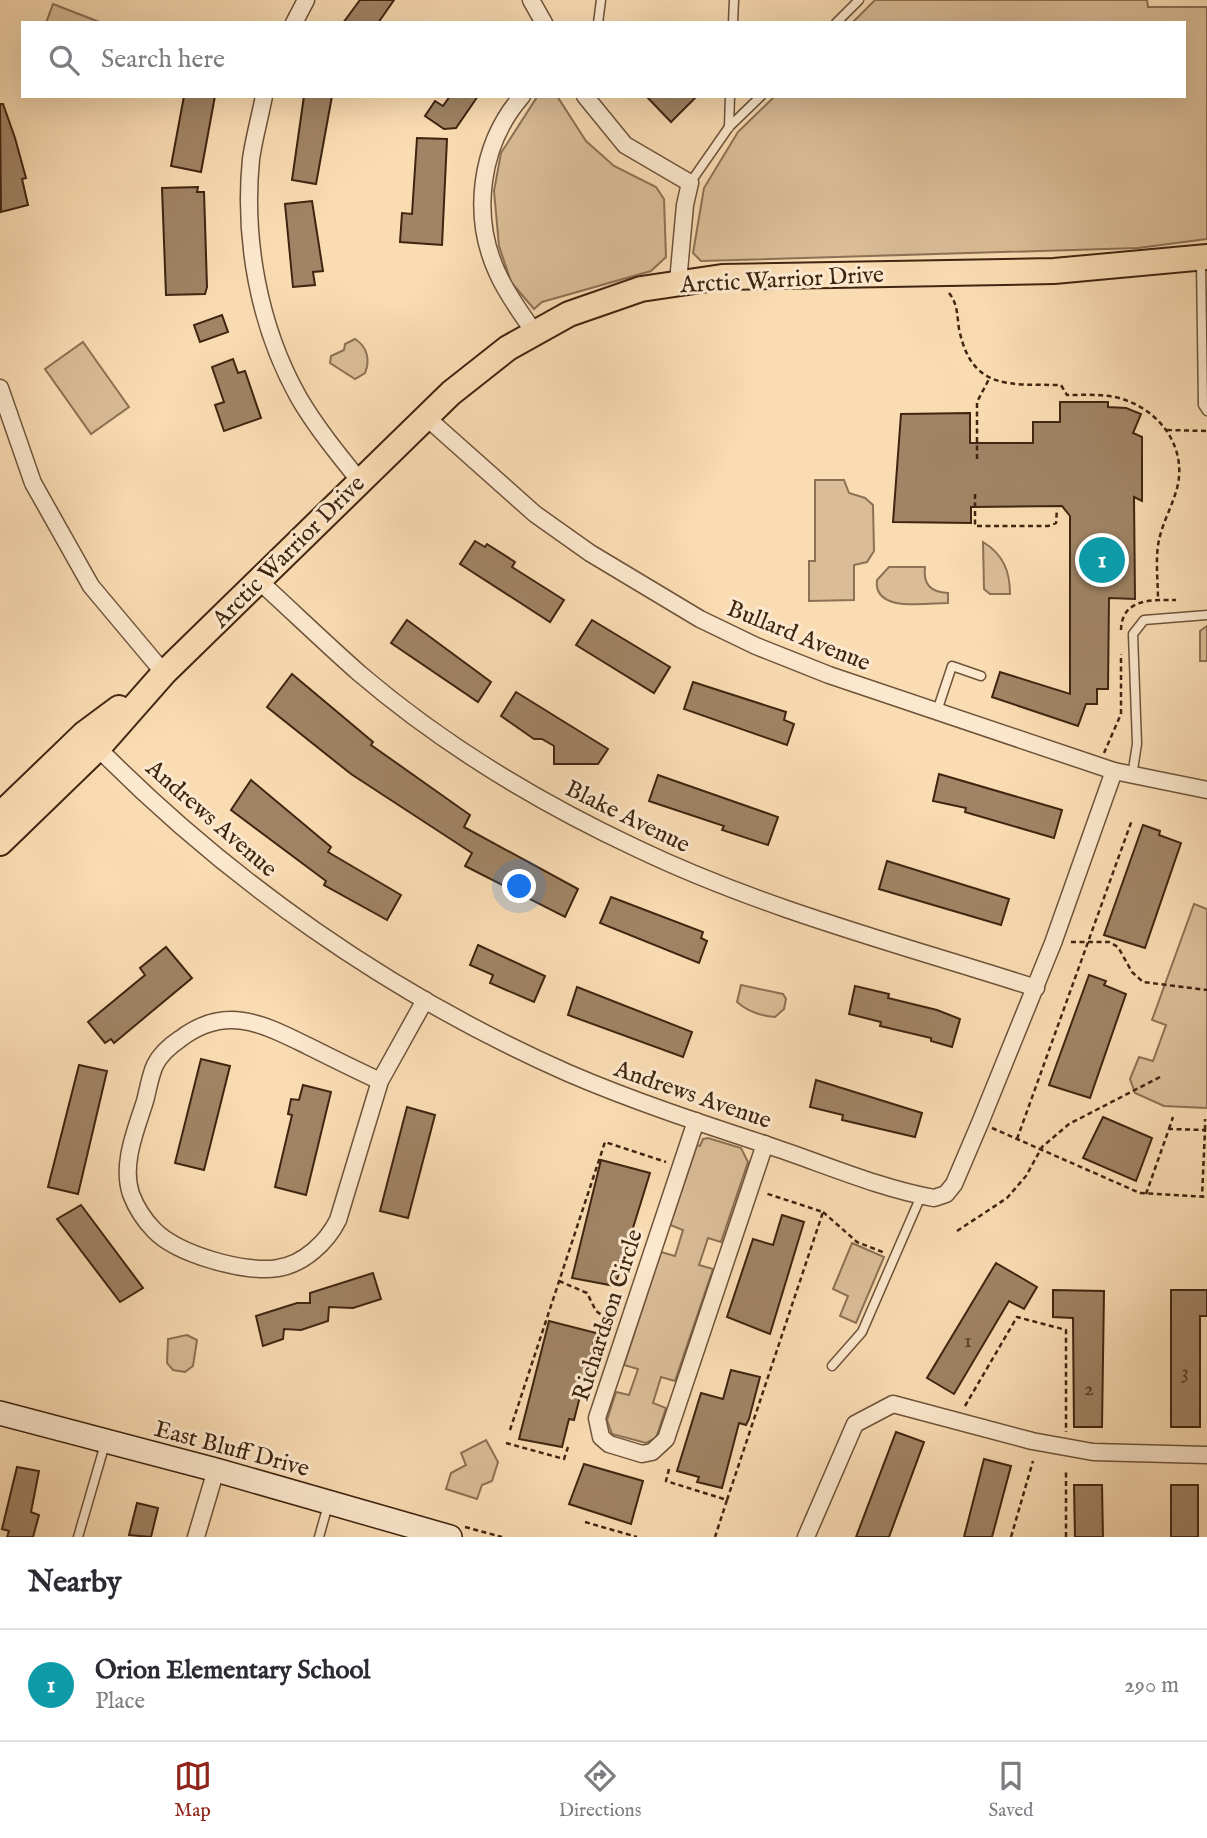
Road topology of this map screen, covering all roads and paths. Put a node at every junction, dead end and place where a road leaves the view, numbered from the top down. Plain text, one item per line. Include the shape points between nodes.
1 (306, 0) edge
2 (531, 0) edge
3 (601, 0) edge
4 (734, 0) edge
5 (859, 0) edge
6 (295, 21) edge
7 (543, 21) edge
8 (598, 21) edge
9 (733, 21) edge
10 (838, 21) edge
11 (264, 98) edge
12 (520, 98) edge
13 (587, 98) edge
14 (730, 98) edge
15 (759, 98) edge
16 (729, 127) junction
17 (690, 184) junction
18 (1204, 258) edge
19 (678, 282) junction
20 (941, 290) dead end
21 (534, 332) junction
22 (989, 379) junction
23 (0, 388) edge
24 (1207, 411) edge
25 (426, 417) junction
26 (1167, 430) junction
27 (1207, 430) edge
28 (976, 459) dead end
29 (359, 480) junction
30 (975, 494) dead end
31 (1057, 509) dead end
32 (258, 580) junction
33 (1158, 600) dead end
34 (1207, 614) edge
35 (164, 673) junction
36 (981, 676) dead end
37 (937, 711) junction
38 (86, 736) junction
39 (1114, 771) junction
40 (1132, 776) junction
41 (1207, 790) edge
42 (0, 815) edge
43 (1132, 820) dead end
44 (0, 843) edge
45 (1088, 942) junction
46 (1054, 943) junction
47 (1036, 988) junction
48 (1207, 990) edge
49 (425, 1000) junction
50 (1160, 1077) dead end
51 (380, 1081) junction
52 (1173, 1117) dead end
53 (1205, 1119) dead end
54 (696, 1121) junction
55 (980, 1122) junction
56 (1169, 1129) junction
57 (1205, 1130) junction
58 (1017, 1139) junction
59 (765, 1144) junction
60 (1041, 1150) junction
61 (669, 1163) dead end
62 (760, 1191) dead end
63 (1146, 1194) junction
64 (921, 1196) junction
65 (1202, 1197) junction
66 (1207, 1197) edge
67 (822, 1212) junction
68 (957, 1231) dead end
69 (895, 1256) junction
70 (559, 1281) junction
71 (626, 1329) junction
72 (832, 1366) dead end
73 (965, 1406) dead end
74 (0, 1413) edge
75 (510, 1430) dead end
76 (1066, 1434) dead end
77 (106, 1441) junction
78 (506, 1443) dead end
79 (568, 1447) dead end
80 (1207, 1455) edge
81 (1033, 1461) dead end
82 (669, 1469) dead end
83 (216, 1470) junction
84 (1066, 1470) dead end
85 (727, 1500) junction
86 (329, 1502) junction
87 (586, 1522) dead end
88 (442, 1536) edge
89 (78, 1537) edge
90 (196, 1537) edge
91 (319, 1537) edge
92 (637, 1537) edge
93 (715, 1537) edge
94 (806, 1537) edge
95 (1011, 1537) edge
96 (1066, 1537) edge

1 - 6 street
2 - 7 street
3 - 8 lane
4 - 9 lane
5 - 10 lane
11 - 29 street via 251,159 249,219 257,283 272,339 299,397
12 - 21 street via 489,154 482,216 498,275
13 - 17 street via 625,145
14 - 16 lane
15 - 16 lane
16 - 17 lane
17 - 19 street
18 - 19 main road, Arctic Warrior Drive via 1065,270 722,277
18 - 24 lane via 1203,405
19 - 21 main road, Arctic Warrior Drive via 605,300
20 - 22 path via 952,295 971,360
21 - 25 main road, Arctic Warrior Drive via 477,371
22 - 26 path via 1061,385 1067,395 1116,397 1147,411
22 - 28 path via 977,402
23 - 35 street via 33,483 91,586
25 - 29 main road, Arctic Warrior Drive
25 - 37 street, Bullard Avenue via 535,514 653,592 756,646
26 - 27 path
26 - 33 path via 1179,470 1158,542
29 - 32 main road, Arctic Warrior Drive
30 - 31 path via 975,526 1048,526 1056,523
32 - 35 main road, Arctic Warrior Drive
32 - 47 street, Blake Avenue via 360,674 429,727 588,824 746,894
34 - 40 lane via 1144,620 1133,634 1137,744
35 - 38 main road, Arctic Warrior Drive
36 - 37 lane via 953,666
37 - 39 street, Bullard Avenue
38 - 42 main road, Arctic Warrior Drive
38 - 44 main road, Arctic Warrior Drive
38 - 49 street, Andrews Avenue via 185,828 269,897
39 - 40 street, Bullard Avenue
39 - 46 street
40 - 41 street, Bullard Avenue
43 - 45 path
45 - 46 path
45 - 48 path via 1118,947 1143,982
45 - 58 path
46 - 47 street
47 - 55 street
49 - 51 street
49 - 54 street, Andrews Avenue via 567,1072
50 - 60 path via 1093,1110
51 - 51 street via 338,1220 328,1238 281,1268 241,1268 172,1243 155,1231 131,1194 130,1151 155,1065 171,1045 191,1031 234,1019 257,1022
52 - 56 path
53 - 57 path
54 - 59 street, Andrews Avenue
54 - 71 street, Richardson Circle
55 - 58 path
55 - 64 street via 954,1184 946,1194
56 - 57 path
56 - 63 path
57 - 65 path
58 - 60 path
59 - 64 street, Andrews Avenue
59 - 71 street, Richardson Circle via 666,1439 652,1452 642,1454 609,1444 601,1437 597,1418
60 - 63 path
60 - 68 path via 1018,1188
61 - 70 path via 605,1142
62 - 67 path
63 - 65 path
64 - 69 lane
65 - 66 path
67 - 69 path via 857,1242
67 - 85 path
69 - 72 lane via 862,1332
70 - 71 path via 587,1293 596,1311
70 - 75 path
73 - 76 path via 1017,1317 1066,1330
74 - 77 street, East Bluff Drive
77 - 83 street, East Bluff Drive
77 - 89 lane
78 - 79 path via 564,1459
80 - 94 street via 1093,1452 1032,1441 893,1404 855,1424
81 - 95 path
82 - 85 path via 666,1481
83 - 86 street, East Bluff Drive
83 - 90 street
84 - 96 path
85 - 93 path
86 - 88 street, East Bluff Drive
86 - 91 lane
87 - 92 path

